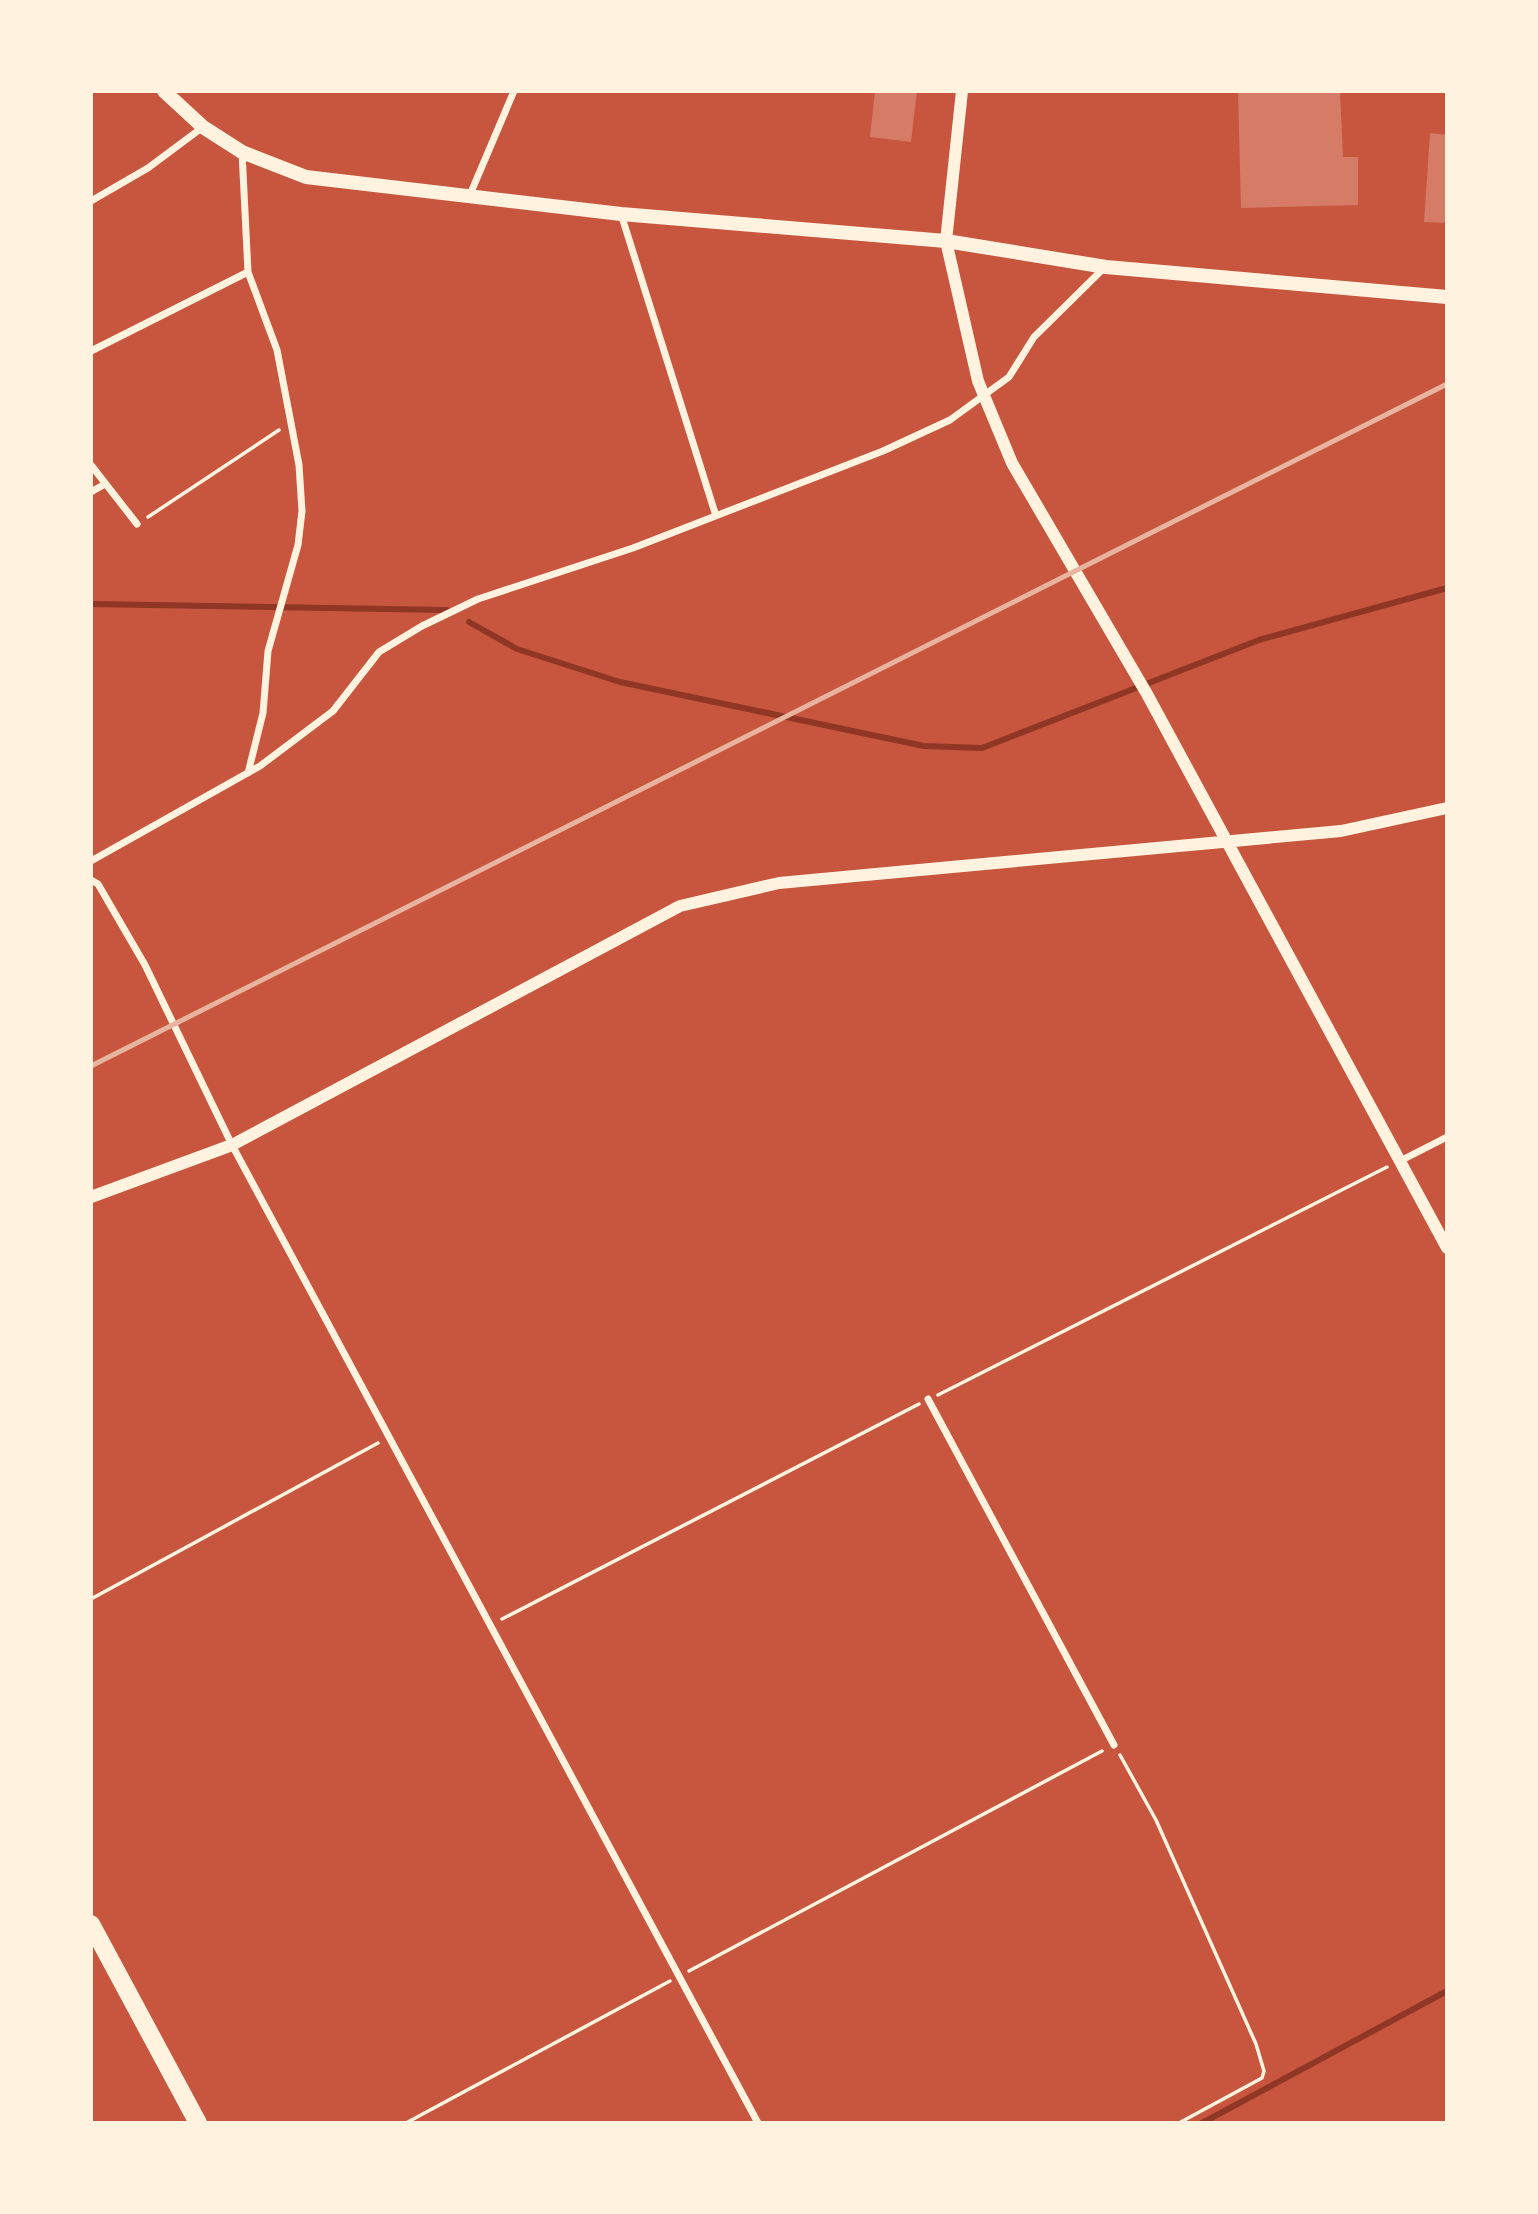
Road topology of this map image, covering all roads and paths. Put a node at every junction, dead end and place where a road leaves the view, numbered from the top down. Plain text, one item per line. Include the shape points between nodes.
1 (164, 91) edge
2 (514, 91) edge
3 (962, 91) edge
4 (202, 127) junction
5 (242, 152) junction
6 (469, 197) junction
7 (91, 201) edge
8 (621, 214) junction
9 (946, 241) junction
10 (1106, 267) junction
11 (248, 272) junction
12 (1447, 297) edge
13 (91, 351) edge
14 (290, 423) junction
15 (91, 465) edge
16 (105, 484) junction
17 (91, 492) edge
18 (716, 516) junction
19 (137, 524) joint
20 (248, 773) junction
21 (1447, 808) edge
22 (1225, 841) junction
23 (91, 861) edge
24 (91, 880) edge
25 (1447, 1137) edge
26 (232, 1144) junction
27 (1399, 1161) junction
28 (91, 1197) edge
29 (1447, 1248) edge
30 (929, 1399) junction
31 (389, 1437) junction
32 (91, 1599) edge
33 (491, 1624) junction
34 (1114, 1745) junction
35 (91, 1924) edge
36 (678, 1976) junction
37 (198, 2123) edge
38 (407, 2123) edge
39 (758, 2123) edge
40 (1179, 2123) edge

1 - 4 main road
2 - 6 street
3 - 9 street
4 - 5 main road
4 - 7 street via 148,168
5 - 6 main road via 306,177
5 - 11 street
6 - 8 main road
8 - 9 main road
8 - 18 street
9 - 10 main road
9 - 22 street via 978,381 1012,463 1147,694
10 - 12 main road
10 - 18 street via 1034,337 1009,377 950,420
11 - 13 street
11 - 14 street via 276,350
14 - 19 path
14 - 20 street via 299,465 302,511 298,545 268,651 263,713
15 - 16 street
16 - 17 street
16 - 19 street
18 - 20 street via 478,599 422,626 379,652 333,711
20 - 23 street
21 - 22 street via 1341,831
22 - 26 street via 779,883 680,906
22 - 27 street
24 - 26 street via 98,884 145,964
25 - 27 street
26 - 28 street
26 - 31 street
27 - 29 street
27 - 30 path
30 - 33 path
30 - 34 street
31 - 32 path
31 - 33 street
33 - 36 street
34 - 36 path
34 - 40 path via 1156,1821 1264,2071 1262,2078
35 - 37 main road
36 - 38 path
36 - 39 street

